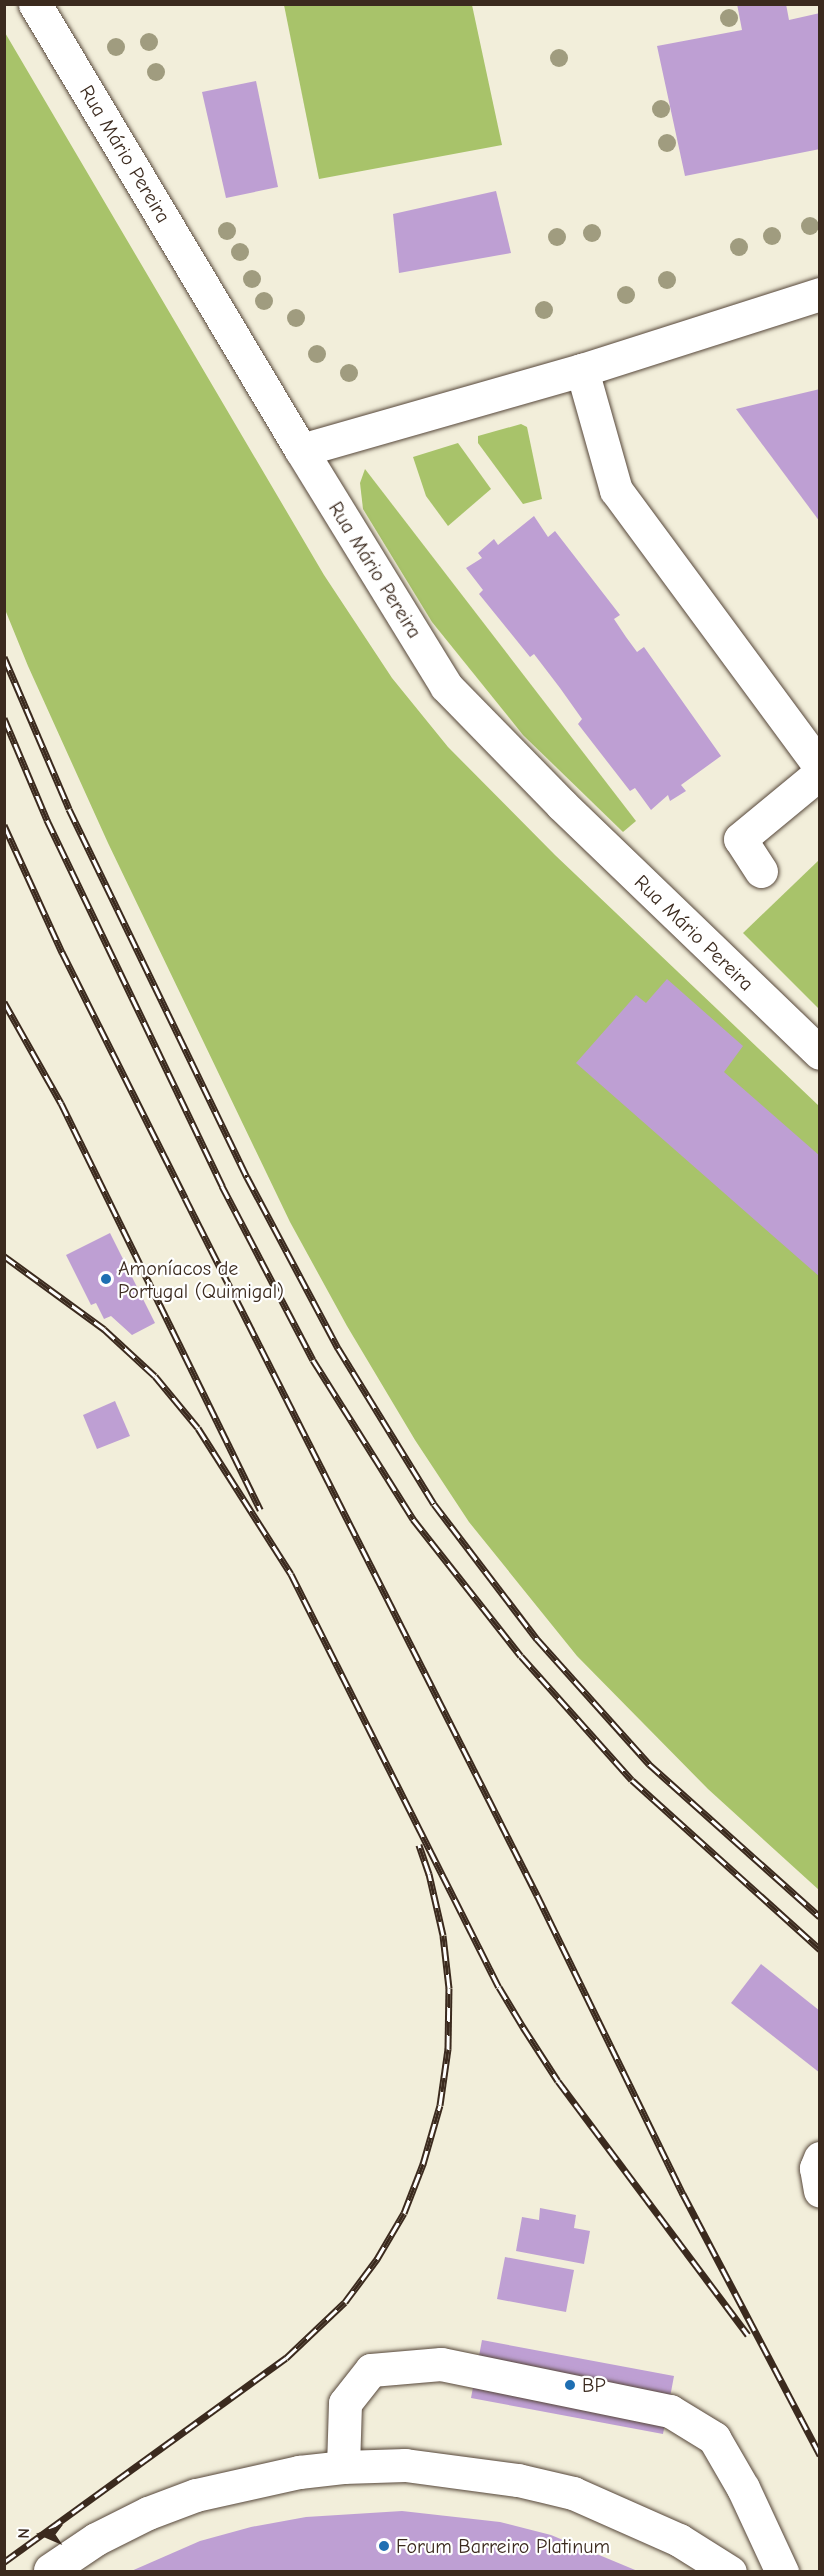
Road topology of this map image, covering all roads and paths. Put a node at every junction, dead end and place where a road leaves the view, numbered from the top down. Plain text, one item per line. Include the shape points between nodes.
1 (35, 4) edge
2 (819, 294) edge
3 (582, 370) junction
4 (301, 450) junction
5 (819, 767) edge
6 (819, 773) edge
7 (761, 871) dead end
8 (819, 1053) edge
9 (819, 2158) edge
10 (819, 2191) edge
11 (343, 2467) junction
12 (50, 2570) edge
13 (730, 2571) edge
14 (782, 2571) edge

1 - 4 street, Rua Mário Pereira
2 - 3 street
3 - 4 street
3 - 5 street via 616,490
4 - 8 street, Rua Mário Pereira via 446,686 561,804
6 - 7 street via 740,839
9 - 10 street
11 - 12 street via 299,2472 196,2495 96,2539
11 - 13 street via 405,2465 467,2472 573,2493 679,2540
11 - 14 street via 345,2403 371,2370 441,2364 670,2411 714,2438 743,2488

